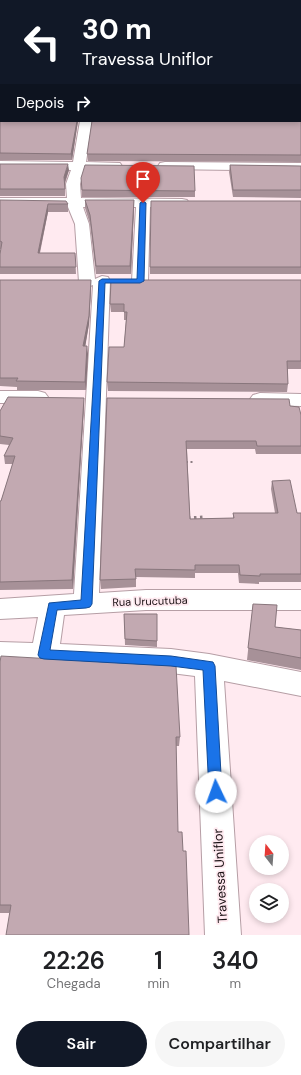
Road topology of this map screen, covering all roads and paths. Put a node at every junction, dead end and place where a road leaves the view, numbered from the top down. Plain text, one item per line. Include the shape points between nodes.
1 (86, 122) edge
2 (0, 165) edge
3 (79, 165) junction
4 (126, 166) edge
5 (150, 166) edge
6 (301, 167) edge
7 (0, 202) edge
8 (74, 203) junction
9 (143, 203) junction
10 (198, 203) edge
11 (114, 281) junction
12 (0, 397) edge
13 (59, 398) edge
14 (246, 399) edge
15 (301, 400) edge
16 (181, 462) edge
17 (195, 462) dead end
18 (203, 517) edge
19 (187, 518) edge
20 (301, 600) edge
21 (86, 604) junction
22 (53, 606) junction
23 (0, 608) edge
24 (0, 652) edge
25 (44, 655) junction
26 (209, 666) junction
27 (301, 684) edge
28 (223, 935) edge

1 - 3 street
2 - 3 street
3 - 4 street
3 - 8 street via 73,184
5 - 6 street
7 - 8 street
8 - 9 street
8 - 11 street via 82,224
9 - 10 street
9 - 11 street
11 - 21 street via 96,398
12 - 13 street
14 - 15 street
16 - 17 path
18 - 19 path
20 - 21 street, Rua Urucutuba via 146,600
21 - 22 street, Rua Urucutuba
22 - 23 street, Rua Urucutuba
22 - 25 street
24 - 25 street
25 - 26 street via 171,661
26 - 27 street
26 - 28 street, Travessa Uniflor

